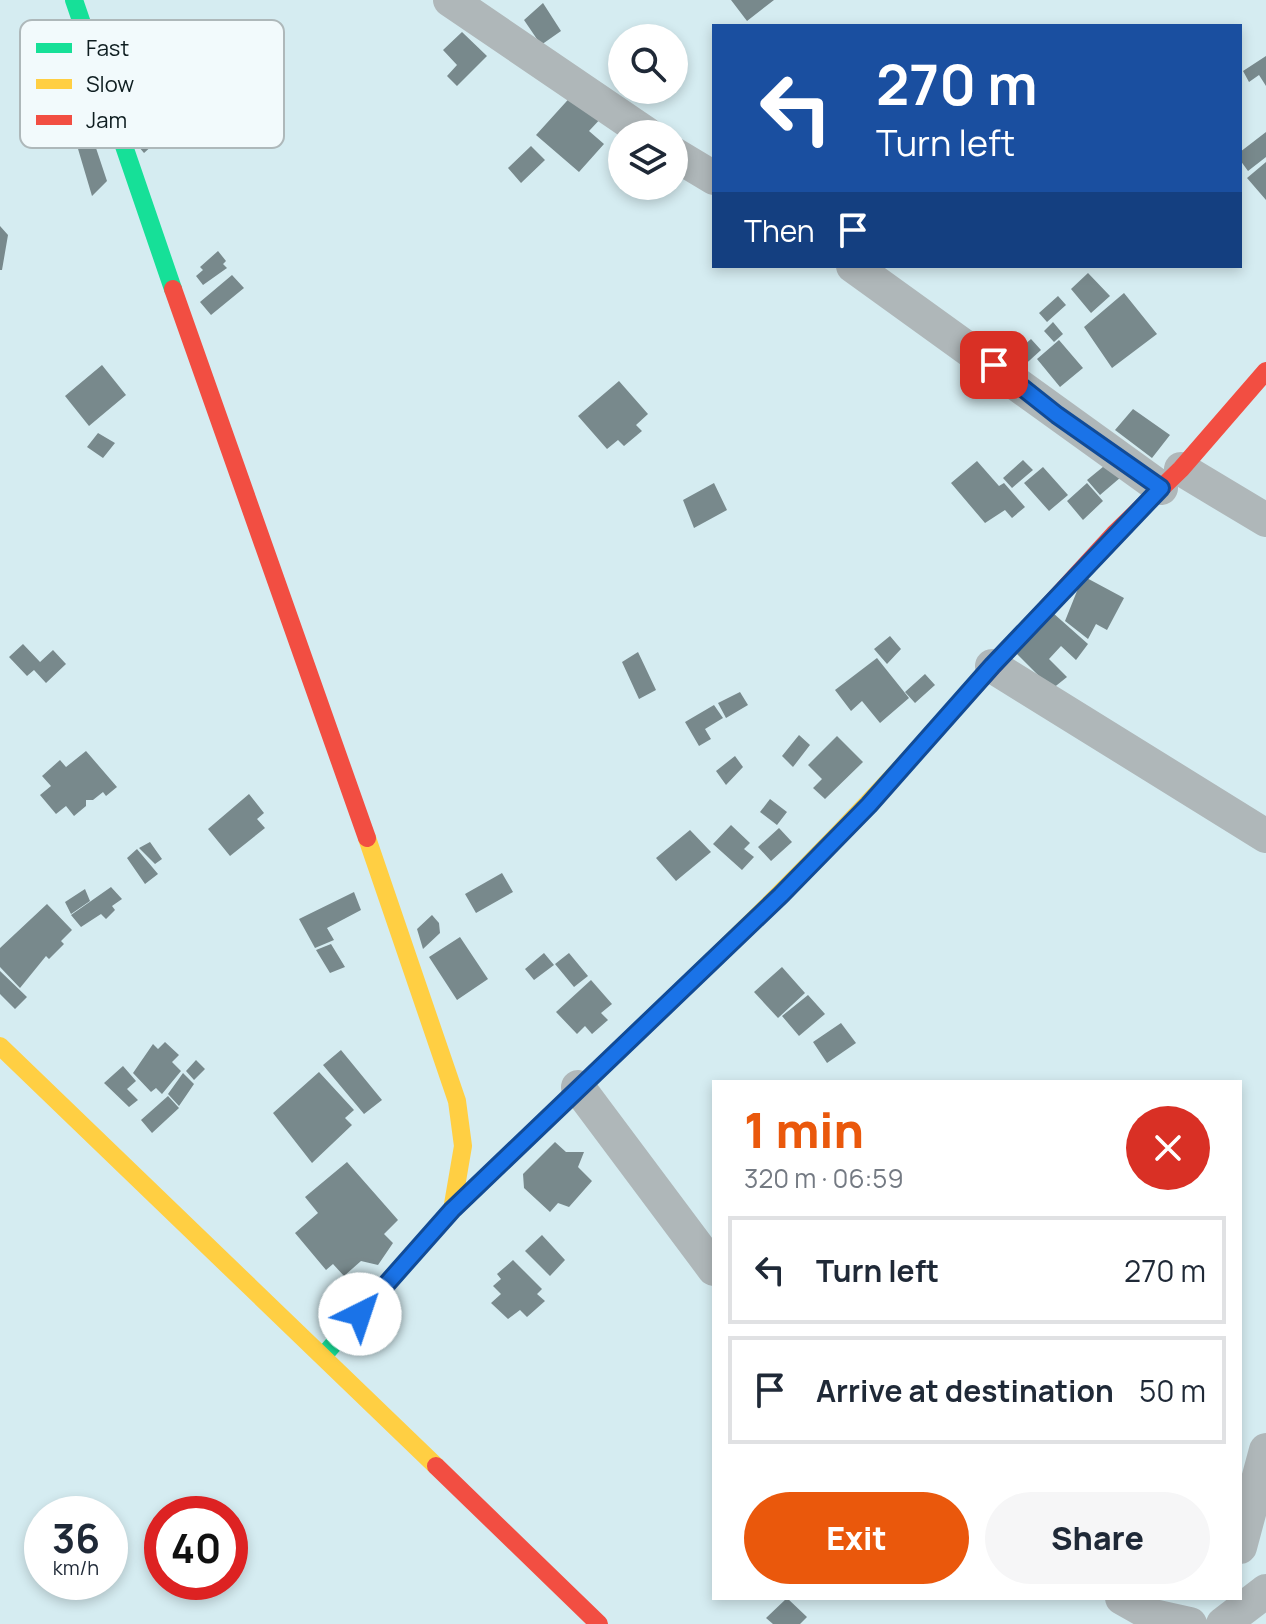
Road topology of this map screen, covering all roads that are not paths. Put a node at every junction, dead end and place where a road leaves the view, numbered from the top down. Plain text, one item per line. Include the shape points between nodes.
1 (74, 0) edge
2 (450, 0) edge
3 (81, 20) edge
4 (626, 120) edge
5 (124, 148) edge
6 (688, 162) edge
7 (712, 177) edge
8 (856, 268) edge
9 (1266, 371) edge
10 (1171, 478) junction
11 (1266, 520) edge
12 (992, 666) junction
13 (1266, 836) edge
14 (0, 1046) edge
15 (578, 1087) junction
16 (452, 1210) junction
17 (712, 1266) edge
18 (324, 1355) junction
19 (1266, 1450) edge
20 (1242, 1540) edge
21 (1266, 1591) edge
22 (1126, 1600) edge
23 (1225, 1600) edge
24 (599, 1624) edge
25 (1190, 1624) edge
26 (1220, 1624) edge

1 - 3 main road
2 - 4 street
5 - 16 main road via 462,1114 466,1147
6 - 7 street
8 - 10 street
9 - 10 main road
10 - 11 street
10 - 12 main road
12 - 13 street
12 - 15 main road via 847,828
14 - 18 main road
15 - 16 main road
15 - 17 street
16 - 18 main road
18 - 24 main road
19 - 20 street
21 - 26 street
22 - 25 street via 1154,1616
23 - 26 street

